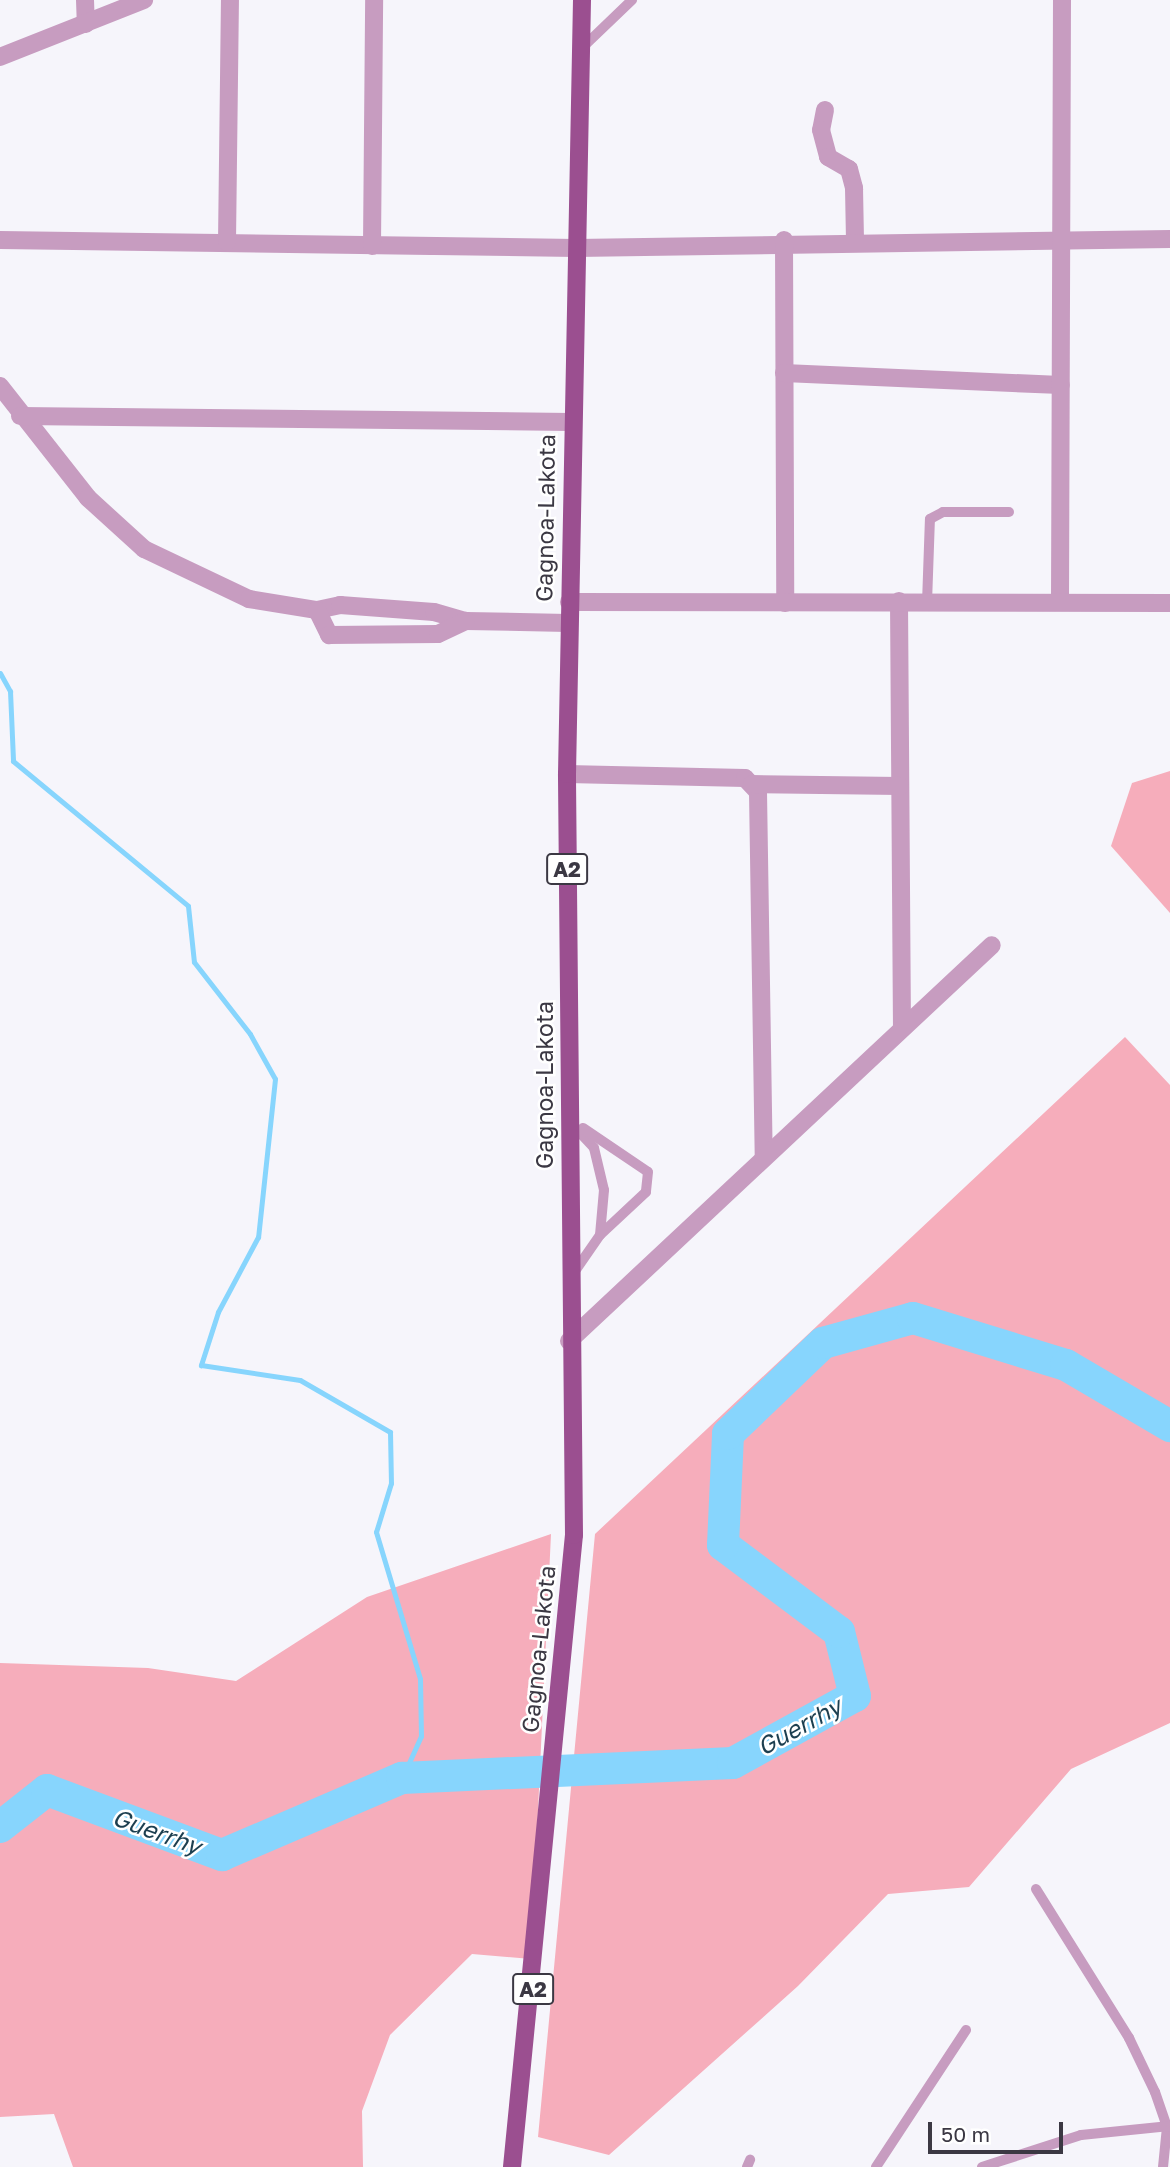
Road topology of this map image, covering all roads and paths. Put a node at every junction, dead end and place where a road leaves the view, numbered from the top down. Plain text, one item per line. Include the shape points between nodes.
1 (85, 0) edge
2 (144, 0) edge
3 (230, 0) edge
4 (374, 0) edge
5 (582, 0) edge
6 (632, 0) edge
7 (1062, 0) edge
8 (86, 24) junction
9 (583, 47) junction
10 (0, 57) edge
11 (825, 110) dead end
12 (1061, 239) junction
13 (1170, 239) edge
14 (0, 240) edge
15 (784, 240) junction
16 (855, 240) junction
17 (228, 242) junction
18 (372, 246) junction
19 (576, 248) junction
20 (784, 373) junction
21 (1061, 385) junction
22 (0, 386) edge
23 (20, 416) junction
24 (571, 422) junction
25 (1009, 512) dead end
26 (899, 601) junction
27 (1060, 601) junction
28 (569, 603) junction
29 (785, 603) junction
30 (927, 603) junction
31 (1170, 603) edge
32 (317, 610) junction
33 (466, 621) junction
34 (568, 622) junction
35 (567, 774) junction
36 (752, 784) junction
37 (900, 786) junction
38 (992, 945) dead end
39 (902, 1027) junction
40 (568, 1121) junction
41 (764, 1157) junction
42 (600, 1235) junction
43 (569, 1279) junction
44 (569, 1341) junction
45 (1036, 1889) dead end
46 (966, 2030) dead end
47 (1168, 2127) edge
48 (512, 2167) edge
49 (876, 2167) edge
50 (982, 2167) edge
51 (1163, 2167) edge

1 - 8 street
2 - 8 street
3 - 17 street
4 - 18 street
5 - 9 main road, Gagnoa-Lakota / A2
6 - 9 lane
7 - 12 street
8 - 10 street
9 - 19 main road, Gagnoa-Lakota / A2
11 - 16 street via 821,130 828,157 849,169 854,188
12 - 13 street
12 - 16 street
12 - 21 street
14 - 17 street
15 - 16 street
15 - 19 street
15 - 20 street
17 - 18 street
18 - 19 street
19 - 24 main road, Gagnoa-Lakota / A2
20 - 21 street
20 - 29 street
21 - 27 street
22 - 23 street
23 - 24 street
23 - 32 street via 88,498 144,550 249,599
24 - 28 main road, Gagnoa-Lakota / A2
25 - 30 lane via 943,512 930,519
26 - 29 street
26 - 30 street
26 - 37 street
27 - 30 street
27 - 31 street
28 - 29 street
28 - 34 main road, Gagnoa-Lakota / A2
32 - 33 street via 340,605 434,611
32 - 33 street via 329,635 438,634
33 - 34 street
34 - 35 main road, Gagnoa-Lakota / A2
35 - 36 street via 745,778
35 - 40 main road, Gagnoa-Lakota / A2
36 - 37 street
36 - 41 street via 758,792
37 - 39 street
38 - 39 street
39 - 41 street
40 - 42 lane via 585,1133 601,1169
40 - 42 lane via 637,1158 648,1172 646,1192
40 - 43 main road, Gagnoa-Lakota / A2
41 - 44 street
42 - 43 lane
43 - 44 main road, Gagnoa-Lakota / A2
44 - 48 main road, Gagnoa-Lakota / A2 via 574,1535
45 - 47 lane via 1129,2038
46 - 49 lane
47 - 50 lane via 1082,2135
47 - 51 lane

